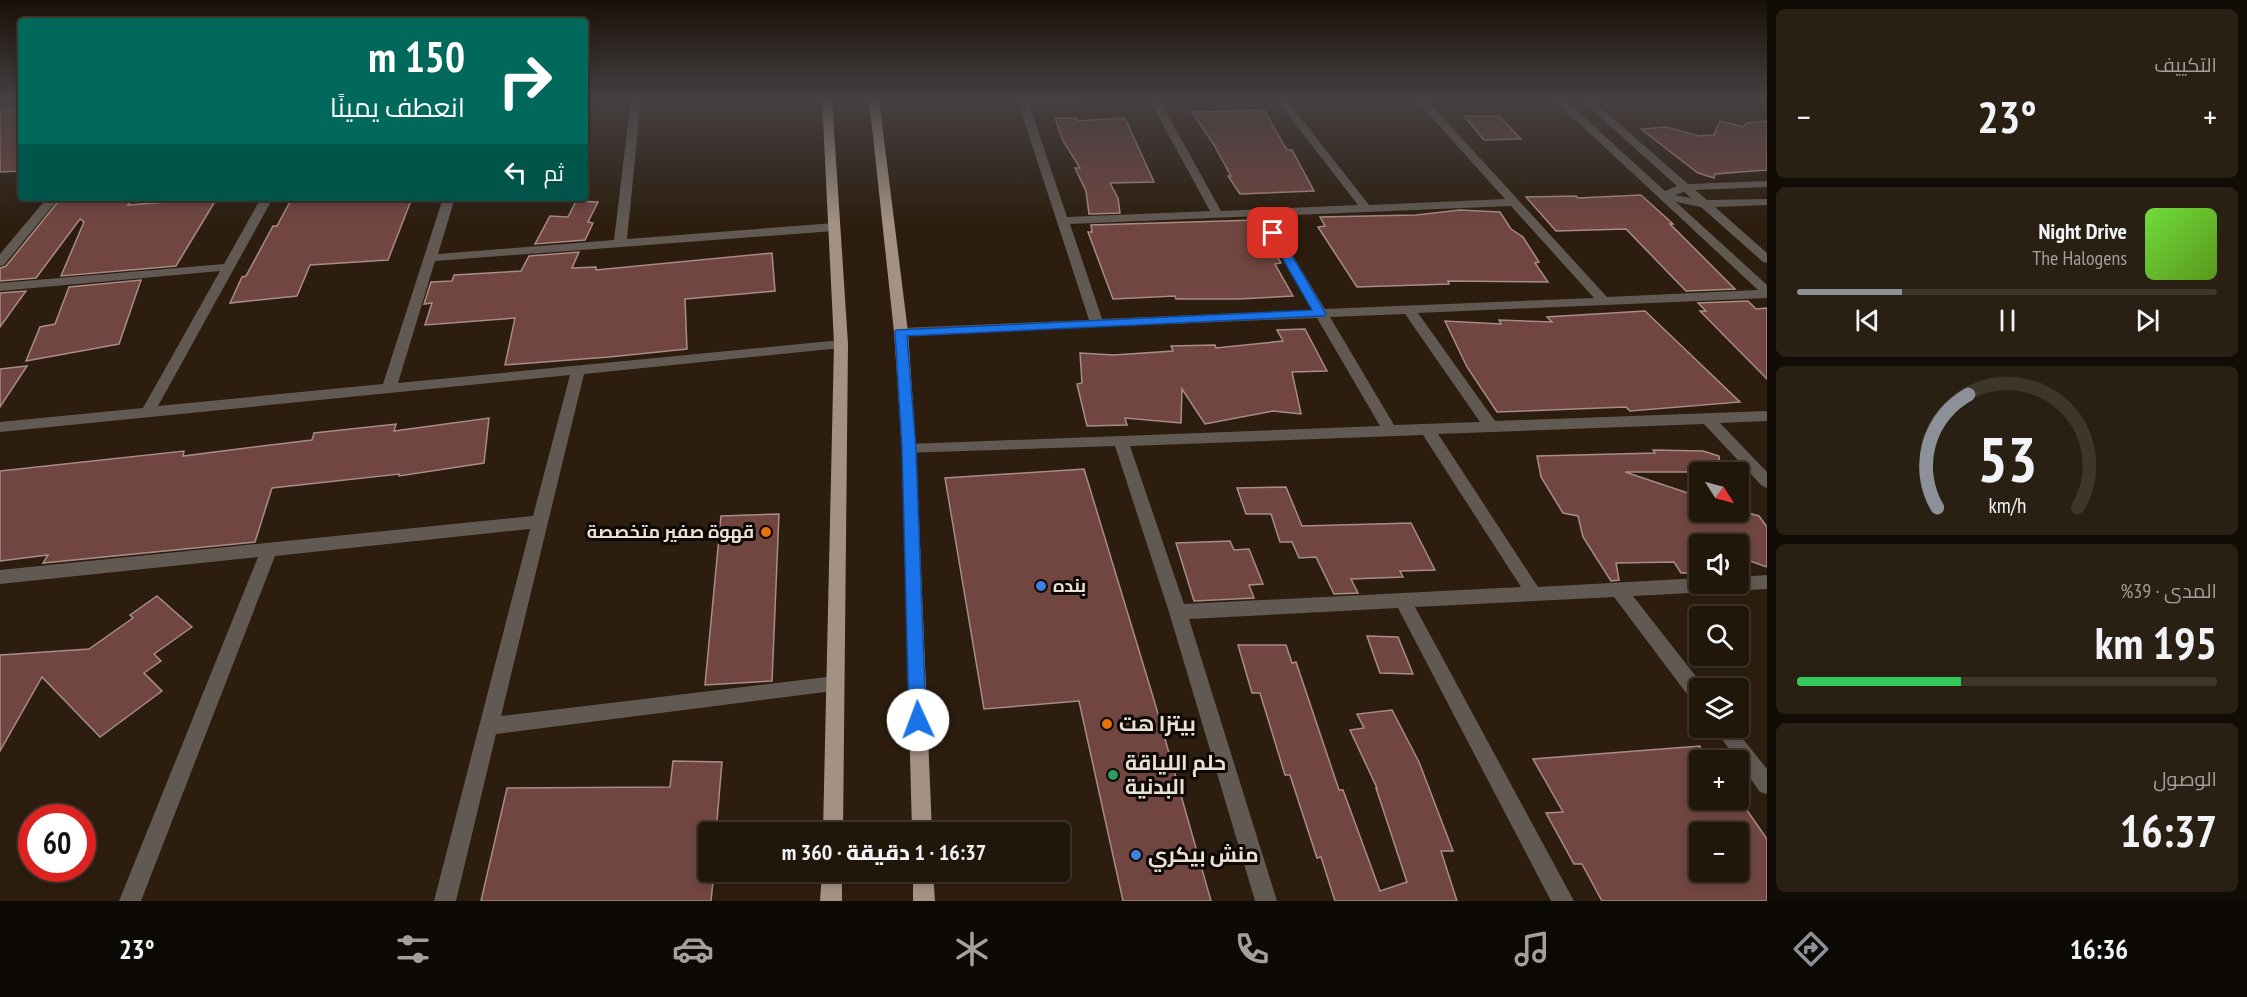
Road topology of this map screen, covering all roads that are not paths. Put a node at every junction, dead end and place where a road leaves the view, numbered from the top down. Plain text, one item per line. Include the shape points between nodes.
1 (631, 141) edge
2 (829, 141) edge
3 (879, 141) edge
4 (1036, 141) edge
5 (1177, 141) edge
6 (1314, 141) edge
7 (1458, 141) edge
8 (1604, 141) edge
9 (1633, 141) edge
10 (1767, 184) edge
11 (1685, 187) junction
12 (1663, 196) junction
13 (51, 201) edge
14 (265, 201) edge
15 (448, 201) edge
16 (1514, 202) junction
17 (1767, 202) edge
18 (1704, 204) junction
19 (1366, 208) junction
20 (1262, 213) junction
21 (1218, 215) junction
22 (1063, 221) junction
23 (834, 227) junction
24 (620, 244) junction
25 (430, 258) junction
26 (1767, 259) edge
27 (0, 262) edge
28 (228, 267) junction
29 (0, 287) edge
30 (1767, 293) edge
31 (1604, 301) junction
32 (1409, 310) junction
33 (1320, 314) junction
34 (1097, 324) junction
35 (901, 332) junction
36 (841, 344) junction
37 (578, 370) junction
38 (389, 388) junction
39 (148, 412) junction
40 (1767, 416) edge
41 (1707, 418) junction
42 (1491, 426) junction
43 (0, 427) edge
44 (1427, 429) junction
45 (1390, 430) junction
46 (1121, 441) junction
47 (909, 449) junction
48 (1767, 482) edge
49 (540, 522) junction
50 (270, 550) junction
51 (0, 577) edge
52 (1767, 582) edge
53 (1619, 590) junction
54 (1534, 594) junction
55 (1403, 601) junction
56 (1178, 612) junction
57 (1689, 682) edge
58 (835, 684) junction
59 (489, 726) junction
60 (1731, 738) edge
61 (1767, 785) edge
62 (833, 822) edge
63 (922, 822) edge
64 (832, 882) edge
65 (923, 882) edge
66 (130, 901) edge
67 (445, 901) edge
68 (831, 901) edge
69 (924, 901) edge
70 (1266, 901) edge
71 (1563, 901) edge

1 - 24 street
2 - 23 main road
3 - 35 main road
4 - 22 street
5 - 21 street
6 - 19 street
7 - 16 street
8 - 12 street
9 - 11 street
10 - 11 street
11 - 12 street
11 - 18 street
12 - 18 street
12 - 30 street
13 - 27 street
14 - 28 street
15 - 25 street
16 - 19 street
16 - 31 street
17 - 18 street
18 - 26 street
19 - 20 street
20 - 21 street
20 - 33 street
21 - 22 street
22 - 34 street
23 - 24 street
23 - 36 main road
24 - 25 street
25 - 38 street
28 - 29 street
28 - 39 street
30 - 31 street
31 - 32 street
32 - 33 street
32 - 42 street
33 - 34 street
33 - 45 street
34 - 35 street
35 - 47 main road
36 - 37 street
36 - 58 main road
37 - 38 street
37 - 49 street
38 - 39 street
39 - 43 street
40 - 41 street
41 - 42 street
41 - 48 street
42 - 44 street
44 - 45 street
44 - 54 street
45 - 46 street
46 - 47 street
46 - 56 street
47 - 63 main road
49 - 50 street
49 - 59 street
50 - 51 street
50 - 66 street
52 - 53 street
53 - 54 street
53 - 57 street
54 - 55 street
55 - 56 street
55 - 71 street
56 - 70 street
58 - 59 street
58 - 62 main road
59 - 67 street
60 - 61 street
64 - 68 main road
65 - 69 main road

